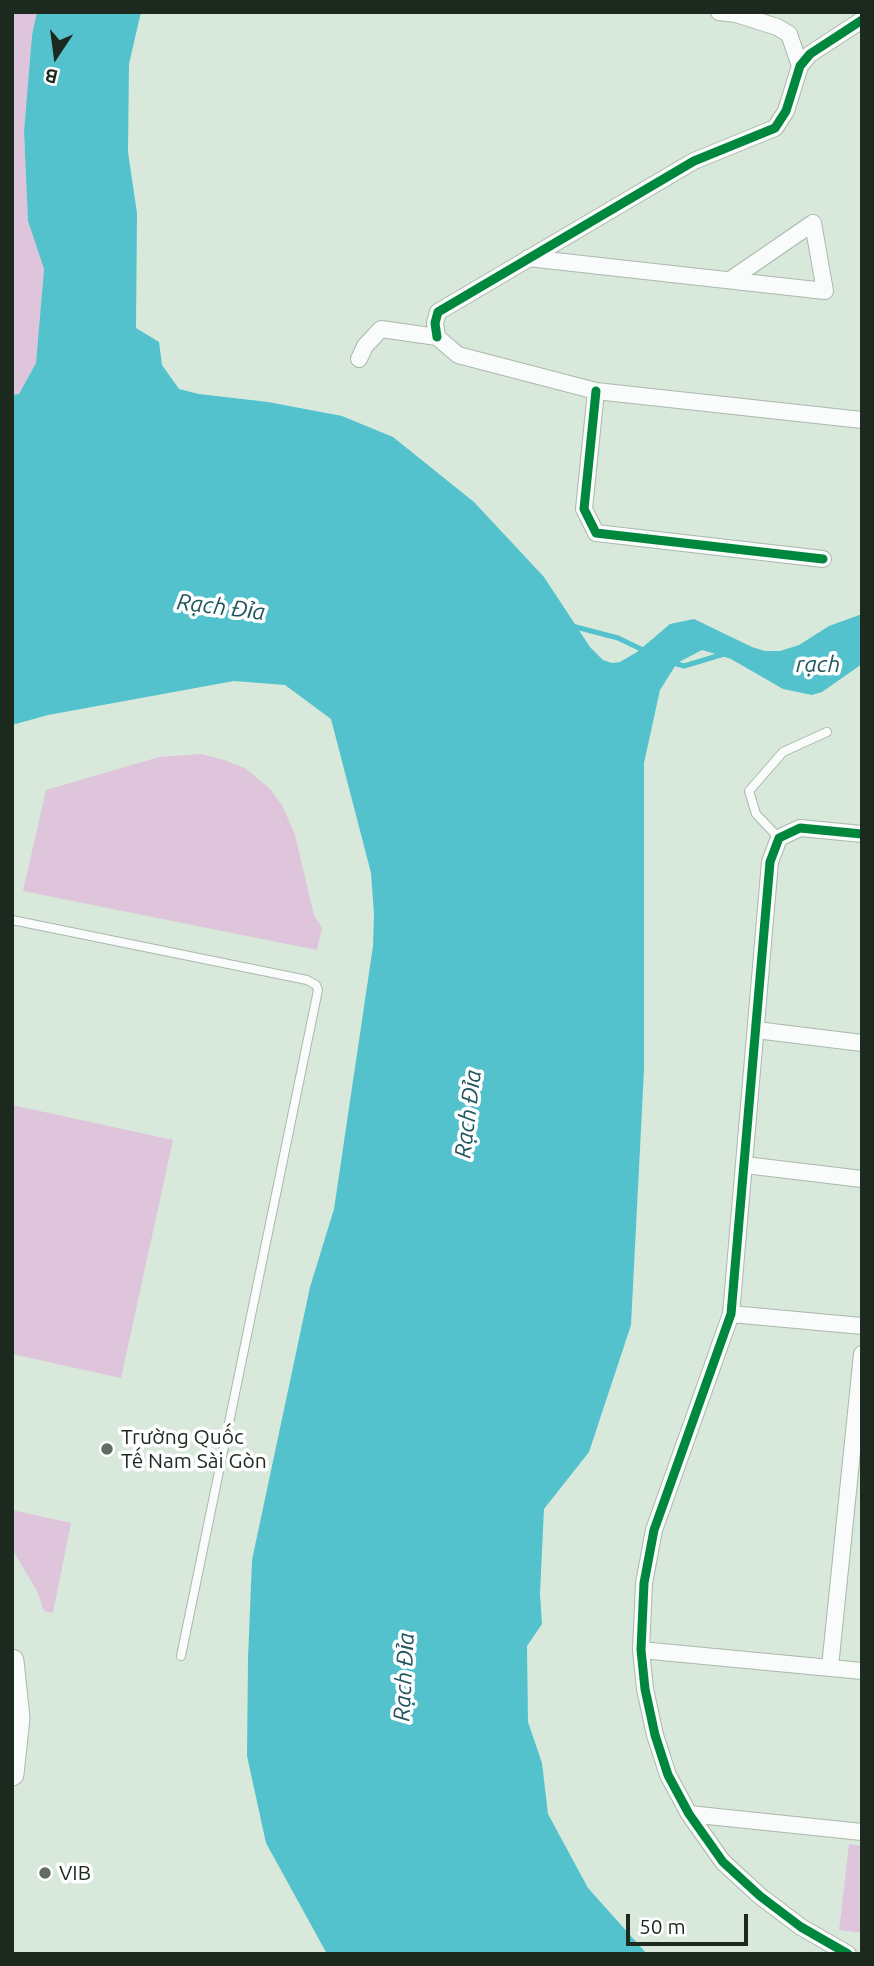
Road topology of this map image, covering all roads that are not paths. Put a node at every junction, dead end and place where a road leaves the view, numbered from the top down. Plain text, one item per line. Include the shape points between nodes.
1 (719, 12) edge
2 (862, 20) edge
3 (800, 66) junction
4 (528, 258) junction
5 (730, 280) junction
6 (437, 337) junction
7 (359, 359) dead end
8 (596, 391) junction
9 (862, 420) edge
10 (823, 559) dead end
11 (827, 732) dead end
12 (862, 834) edge
13 (779, 838) junction
14 (12, 920) edge
15 (756, 1030) junction
16 (862, 1043) edge
17 (745, 1165) junction
18 (862, 1179) edge
19 (731, 1314) junction
20 (862, 1326) edge
21 (862, 1354) edge
22 (856, 1460) edge
23 (641, 1650) junction
24 (181, 1656) dead end
25 (12, 1661) edge
26 (830, 1667) junction
27 (862, 1671) edge
28 (12, 1774) edge
29 (689, 1814) junction
30 (862, 1832) edge
31 (848, 1954) edge

1 - 3 street via 789,34
2 - 3 street via 810,54
3 - 4 street via 786,111 775,128 694,161
4 - 5 street
4 - 6 street via 438,312
5 - 5 street via 740,273 813,223 825,290
6 - 7 street via 381,329
6 - 8 street via 458,355
8 - 9 street
8 - 10 street via 584,509 596,533
11 - 13 lane via 783,752 749,791 756,814
12 - 13 street via 800,828
13 - 15 street via 770,862
14 - 24 lane via 307,980 318,990
15 - 16 street
15 - 17 street
17 - 18 street
17 - 19 street
19 - 20 street
19 - 23 street via 654,1530 644,1583
21 - 22 street
22 - 26 street
23 - 26 street
23 - 29 street via 655,1735 668,1775
25 - 28 main road via 18,1718
26 - 27 street
29 - 30 street
29 - 31 street via 723,1862 760,1896

